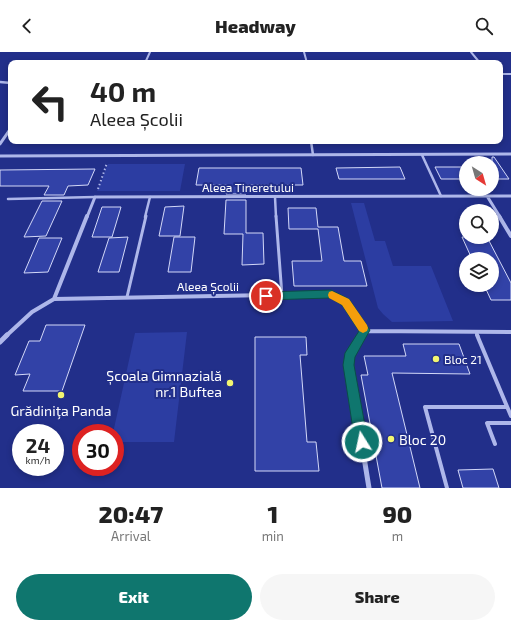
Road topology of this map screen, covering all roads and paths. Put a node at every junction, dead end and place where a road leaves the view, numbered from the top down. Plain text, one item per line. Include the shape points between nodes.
1 (8, 132) edge
2 (0, 144) edge
3 (311, 144) edge
4 (509, 154) edge
5 (422, 155) junction
6 (0, 156) edge
7 (313, 156) junction
8 (122, 157) junction
9 (511, 160) edge
10 (441, 196) junction
11 (459, 196) edge
12 (487, 196) edge
13 (499, 196) edge
14 (511, 196) edge
15 (95, 197) junction
16 (150, 197) junction
17 (275, 197) junction
18 (8, 199) dead end
19 (511, 236) edge
20 (127, 296) junction
21 (282, 296) junction
22 (54, 299) junction
23 (364, 330) junction
24 (476, 332) junction
25 (511, 332) edge
26 (0, 342) edge
27 (507, 407) junction
28 (511, 416) edge
29 (511, 423) edge
30 (495, 444) dead end
31 (369, 488) edge
32 (447, 488) edge

1 - 2 street
3 - 7 lane
4 - 5 street
4 - 9 street
5 - 7 street
5 - 10 lane
6 - 8 street
7 - 8 street
8 - 15 path via 108,162
10 - 11 street, Aleea Tineretului
10 - 17 street, Aleea Tineretului
12 - 19 street
13 - 14 street, Aleea Tineretului
15 - 16 street, Aleea Tineretului
15 - 18 lane
15 - 22 street
16 - 17 street, Aleea Tineretului
16 - 20 lane
17 - 21 lane
20 - 21 street, Aleea Școlii
20 - 22 street, Aleea Școlii
21 - 23 street, Aleea Școlii via 331,294 346,302
22 - 26 street, Aleea Școlii via 38,306
23 - 24 street
23 - 31 street via 349,356 349,365
24 - 25 street
24 - 27 lane
27 - 28 lane
27 - 32 lane via 425,407
29 - 30 lane via 487,424

